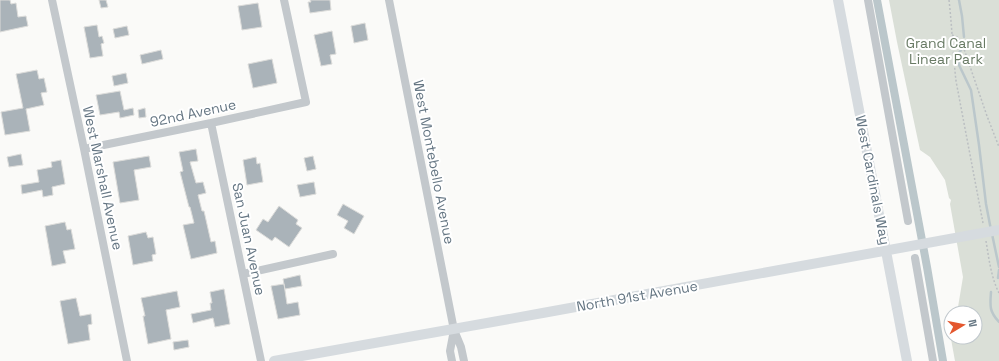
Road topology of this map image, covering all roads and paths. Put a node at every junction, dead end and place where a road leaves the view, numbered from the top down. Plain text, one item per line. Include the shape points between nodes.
1 (52, 0) edge
2 (284, 0) edge
3 (389, 0) edge
4 (838, 0) edge
5 (868, 0) edge
6 (949, 0) edge
7 (952, 35) junction
8 (211, 123) junction
9 (999, 147) edge
10 (84, 149) junction
11 (908, 221) dead end
12 (983, 225) dead end
13 (999, 230) edge
14 (985, 240) dead end
15 (886, 250) junction
16 (333, 254) dead end
17 (915, 258) dead end
18 (243, 274) junction
19 (999, 293) edge
20 (454, 330) junction
21 (127, 361) edge
22 (261, 361) edge
23 (274, 361) edge
24 (452, 361) edge
25 (464, 361) edge
26 (907, 361) edge
27 (933, 361) edge

1 - 10 street, West Marshall Avenue
2 - 8 street, 92nd Avenue via 306,102
3 - 20 street, West Montebello Avenue
4 - 15 main road, West Cardinals Way
5 - 11 street
6 - 7 path
7 - 9 path via 957,37 964,49
7 - 12 path via 956,81
8 - 10 street, 92nd Avenue
8 - 18 street, San Juan Avenue
10 - 21 street, West Marshall Avenue
13 - 15 main road, North 91st Avenue
14 - 19 path via 990,268
15 - 20 main road, North 91st Avenue
15 - 26 main road, West Cardinals Way
16 - 18 street
17 - 27 street
18 - 22 street, San Juan Avenue
20 - 23 main road, North 91st Avenue
20 - 24 street, West Montebello Avenue via 450,351
20 - 25 street, West Montebello Avenue via 462,347

